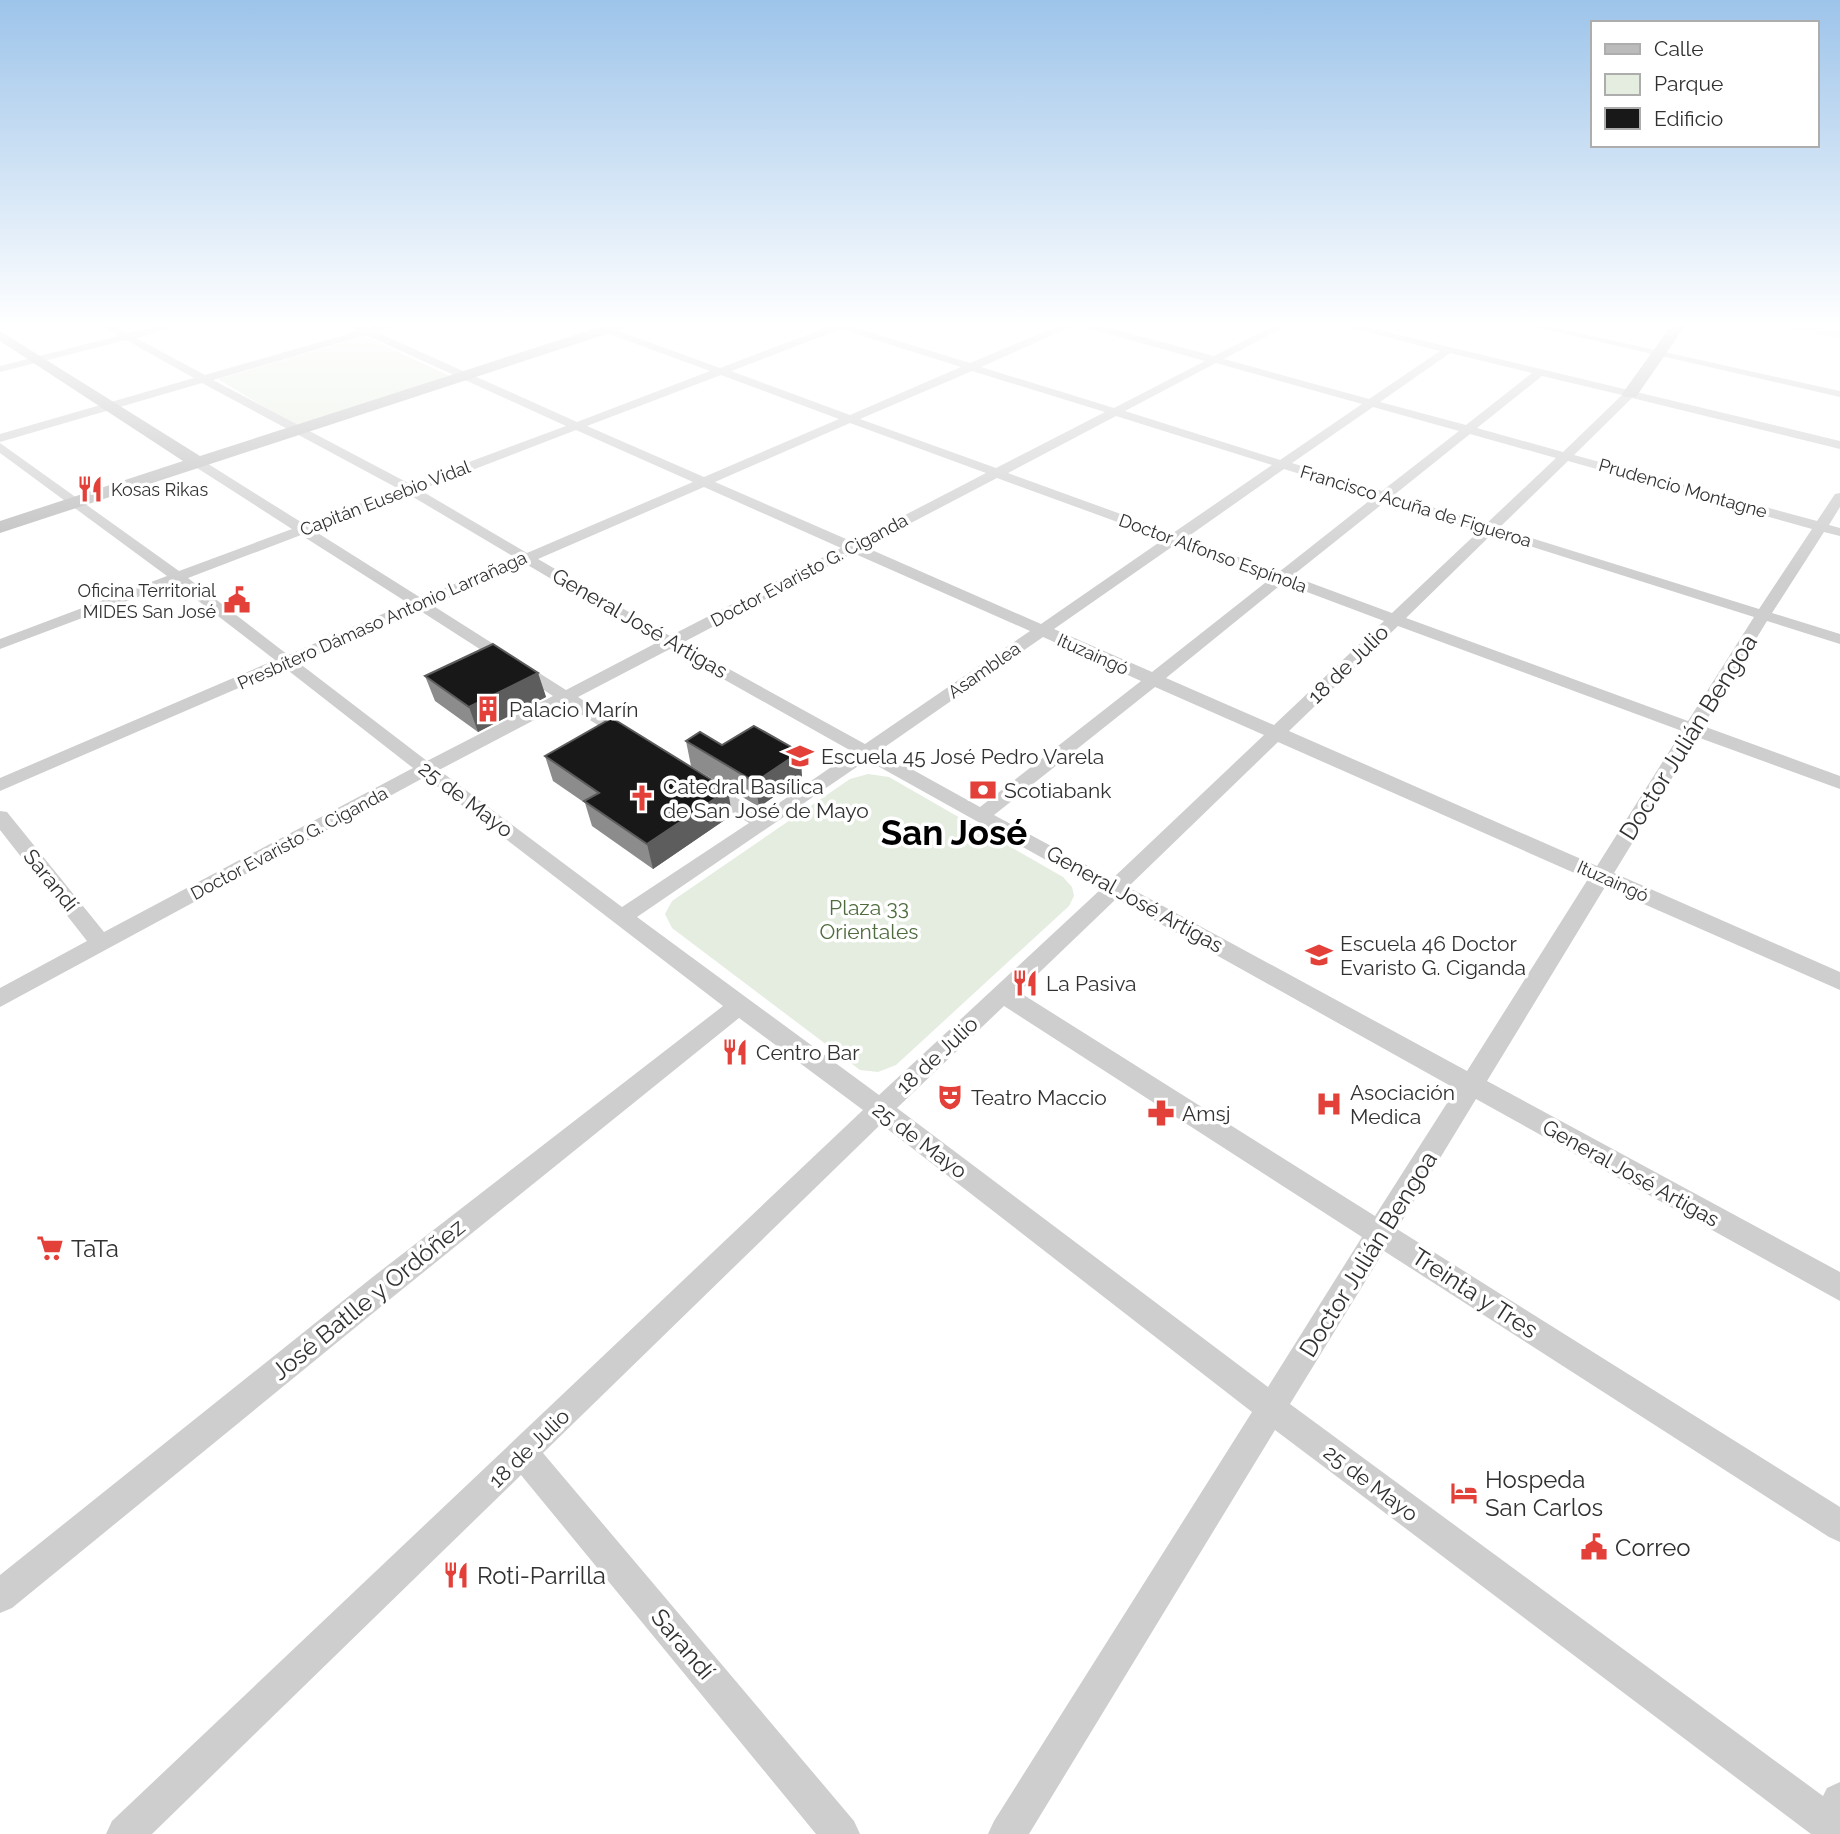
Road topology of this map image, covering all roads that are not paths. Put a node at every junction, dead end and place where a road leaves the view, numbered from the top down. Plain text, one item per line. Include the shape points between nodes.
1 (100, 409) edge
2 (117, 409) edge
3 (256, 409) edge
4 (365, 409) edge
5 (540, 409) edge
6 (622, 409) edge
7 (822, 409) edge
8 (875, 409) edge
9 (1106, 409) edge
10 (1124, 409) edge
11 (1363, 409) edge
12 (1396, 409) edge
13 (1494, 409) edge
14 (1615, 409) edge
15 (1690, 409) edge
16 (1117, 412) junction
17 (850, 419) junction
18 (579, 425) junction
19 (1469, 429) junction
20 (297, 431) junction
21 (0, 438) edge
22 (1840, 445) edge
23 (0, 447) edge
24 (1566, 456) junction
25 (198, 463) junction
26 (1281, 464) junction
27 (996, 473) junction
28 (704, 481) junction
29 (409, 489) junction
30 (1382, 496) junction
31 (1840, 497) edge
32 (75, 503) junction
33 (0, 527) edge
34 (1822, 527) junction
35 (1487, 528) junction
36 (304, 529) junction
37 (1840, 532) edge
38 (1174, 538) junction
39 (854, 547) junction
40 (526, 556) junction
41 (176, 576) junction
42 (1281, 578) junction
43 (420, 603) junction
44 (1763, 615) junction
45 (1393, 619) junction
46 (1040, 631) junction
47 (1840, 639) edge
48 (671, 643) junction
49 (0, 644) edge
50 (286, 662) junction
51 (1152, 680) junction
52 (565, 697) junction
53 (1695, 729) junction
54 (1276, 734) junction
55 (635, 742) edge
56 (868, 751) junction
57 (426, 769) junction
58 (693, 779) edge
59 (1840, 783) edge
60 (0, 785) edge
61 (981, 816) junction
62 (0, 817) edge
63 (763, 823) junction
64 (1602, 876) junction
65 (1116, 887) junction
66 (622, 917) junction
67 (101, 944) junction
68 (1840, 981) edge
69 (1002, 993) junction
70 (0, 998) edge
71 (739, 1006) junction
72 (1472, 1086) junction
73 (880, 1109) junction
74 (1381, 1233) junction
75 (1840, 1287) edge
76 (1272, 1409) junction
77 (524, 1454) junction
78 (1840, 1526) edge
79 (0, 1597) edge
80 (1837, 1824) edge
81 (125, 1834) edge
82 (841, 1834) edge
83 (1007, 1834) edge

1 - 21 street
2 - 25 street
3 - 20 street, General José Artigas
4 - 20 street
5 - 18 street, Ituzaingó
6 - 18 street, Capitán Eusebio Vidal
7 - 17 street, Doctor Alfonso Espínola
8 - 17 street, Presbítero Dámaso Antonio Larrañaga
9 - 16 street, Francisco Acuña de Figueroa
10 - 16 street, Doctor Evaristo G. Ciganda
11 - 26 street, Asamblea
12 - 19 street, Prudencio Montagne
13 - 19 street
14 - 24 street, 18 de Julio
15 - 22 street
16 - 26 street, Francisco Acuña de Figueroa
16 - 27 street, Doctor Evaristo G. Ciganda
17 - 27 street, Doctor Alfonso Espínola
17 - 28 street, Presbítero Dámaso Antonio Larrañaga
18 - 28 street, Ituzaingó
18 - 29 street, Capitán Eusebio Vidal
19 - 24 street, Prudencio Montagne
19 - 30 street
20 - 25 street
20 - 29 street, General José Artigas
23 - 32 street, 25 de Mayo
24 - 34 street, Prudencio Montagne
24 - 35 street, 18 de Julio
25 - 32 street
25 - 36 street
26 - 30 street, Francisco Acuña de Figueroa
26 - 38 street, Asamblea
27 - 38 street, Doctor Alfonso Espínola
27 - 39 street, Doctor Evaristo G. Ciganda
28 - 39 street, Ituzaingó
28 - 40 street, Presbítero Dámaso Antonio Larrañaga
29 - 36 street, Capitán Eusebio Vidal
29 - 40 street, General José Artigas
30 - 35 street, Francisco Acuña de Figueroa
30 - 42 street
31 - 34 street, Doctor Julián Bengoa
32 - 33 street
32 - 41 street, 25 de Mayo
34 - 37 street, Prudencio Montagne
34 - 44 street, Doctor Julián Bengoa
35 - 44 street, Francisco Acuña de Figueroa
35 - 45 street, 18 de Julio
36 - 41 street, Capitán Eusebio Vidal
36 - 43 street
38 - 42 street, Doctor Alfonso Espínola
38 - 46 street, Asamblea
39 - 46 street, Ituzaingó
39 - 48 street, Doctor Evaristo G. Ciganda
40 - 43 street, Presbítero Dámaso Antonio Larrañaga
40 - 48 street, General José Artigas
41 - 49 street, Capitán Eusebio Vidal
41 - 50 street, 25 de Mayo
42 - 45 street, Doctor Alfonso Espínola
42 - 51 street
43 - 50 street, Presbítero Dámaso Antonio Larrañaga
43 - 52 street
44 - 47 street, Francisco Acuña de Figueroa
44 - 53 street, Doctor Julián Bengoa
45 - 53 street, Doctor Alfonso Espínola
45 - 54 street, 18 de Julio
46 - 51 street, Ituzaingó
46 - 56 street, Asamblea
48 - 52 street, Doctor Evaristo G. Ciganda
48 - 56 street, General José Artigas
50 - 57 street, 25 de Mayo
50 - 60 street, Presbítero Dámaso Antonio Larrañaga
51 - 54 street, Ituzaingó
51 - 61 street
52 - 55 street
52 - 57 street, Doctor Evaristo G. Ciganda
53 - 59 street, Doctor Alfonso Espínola
53 - 64 street, Doctor Julián Bengoa
54 - 64 street, Ituzaingó
54 - 65 street, 18 de Julio
56 - 61 street, General José Artigas
56 - 63 street, Asamblea
57 - 66 street, 25 de Mayo
57 - 67 street, Doctor Evaristo G. Ciganda
58 - 63 street
61 - 65 street, General José Artigas
62 - 67 street, Sarandí
63 - 66 street, Asamblea
64 - 68 street, Ituzaingó
64 - 72 street, Doctor Julián Bengoa
65 - 69 street, 18 de Julio
65 - 72 street, General José Artigas
66 - 71 street, 25 de Mayo
67 - 70 street, Doctor Evaristo G. Ciganda
69 - 73 street, 18 de Julio
69 - 74 street, Treinta y Tres
71 - 73 street, 25 de Mayo
71 - 79 street, José Batlle y Ordóñez
72 - 74 street, Doctor Julián Bengoa
72 - 75 street, General José Artigas
73 - 76 street, 25 de Mayo
73 - 77 street, 18 de Julio
74 - 76 street, Doctor Julián Bengoa
74 - 78 street, Treinta y Tres
76 - 80 street, 25 de Mayo
76 - 83 street, Doctor Julián Bengoa
77 - 81 street, 18 de Julio
77 - 82 street, Sarandí

